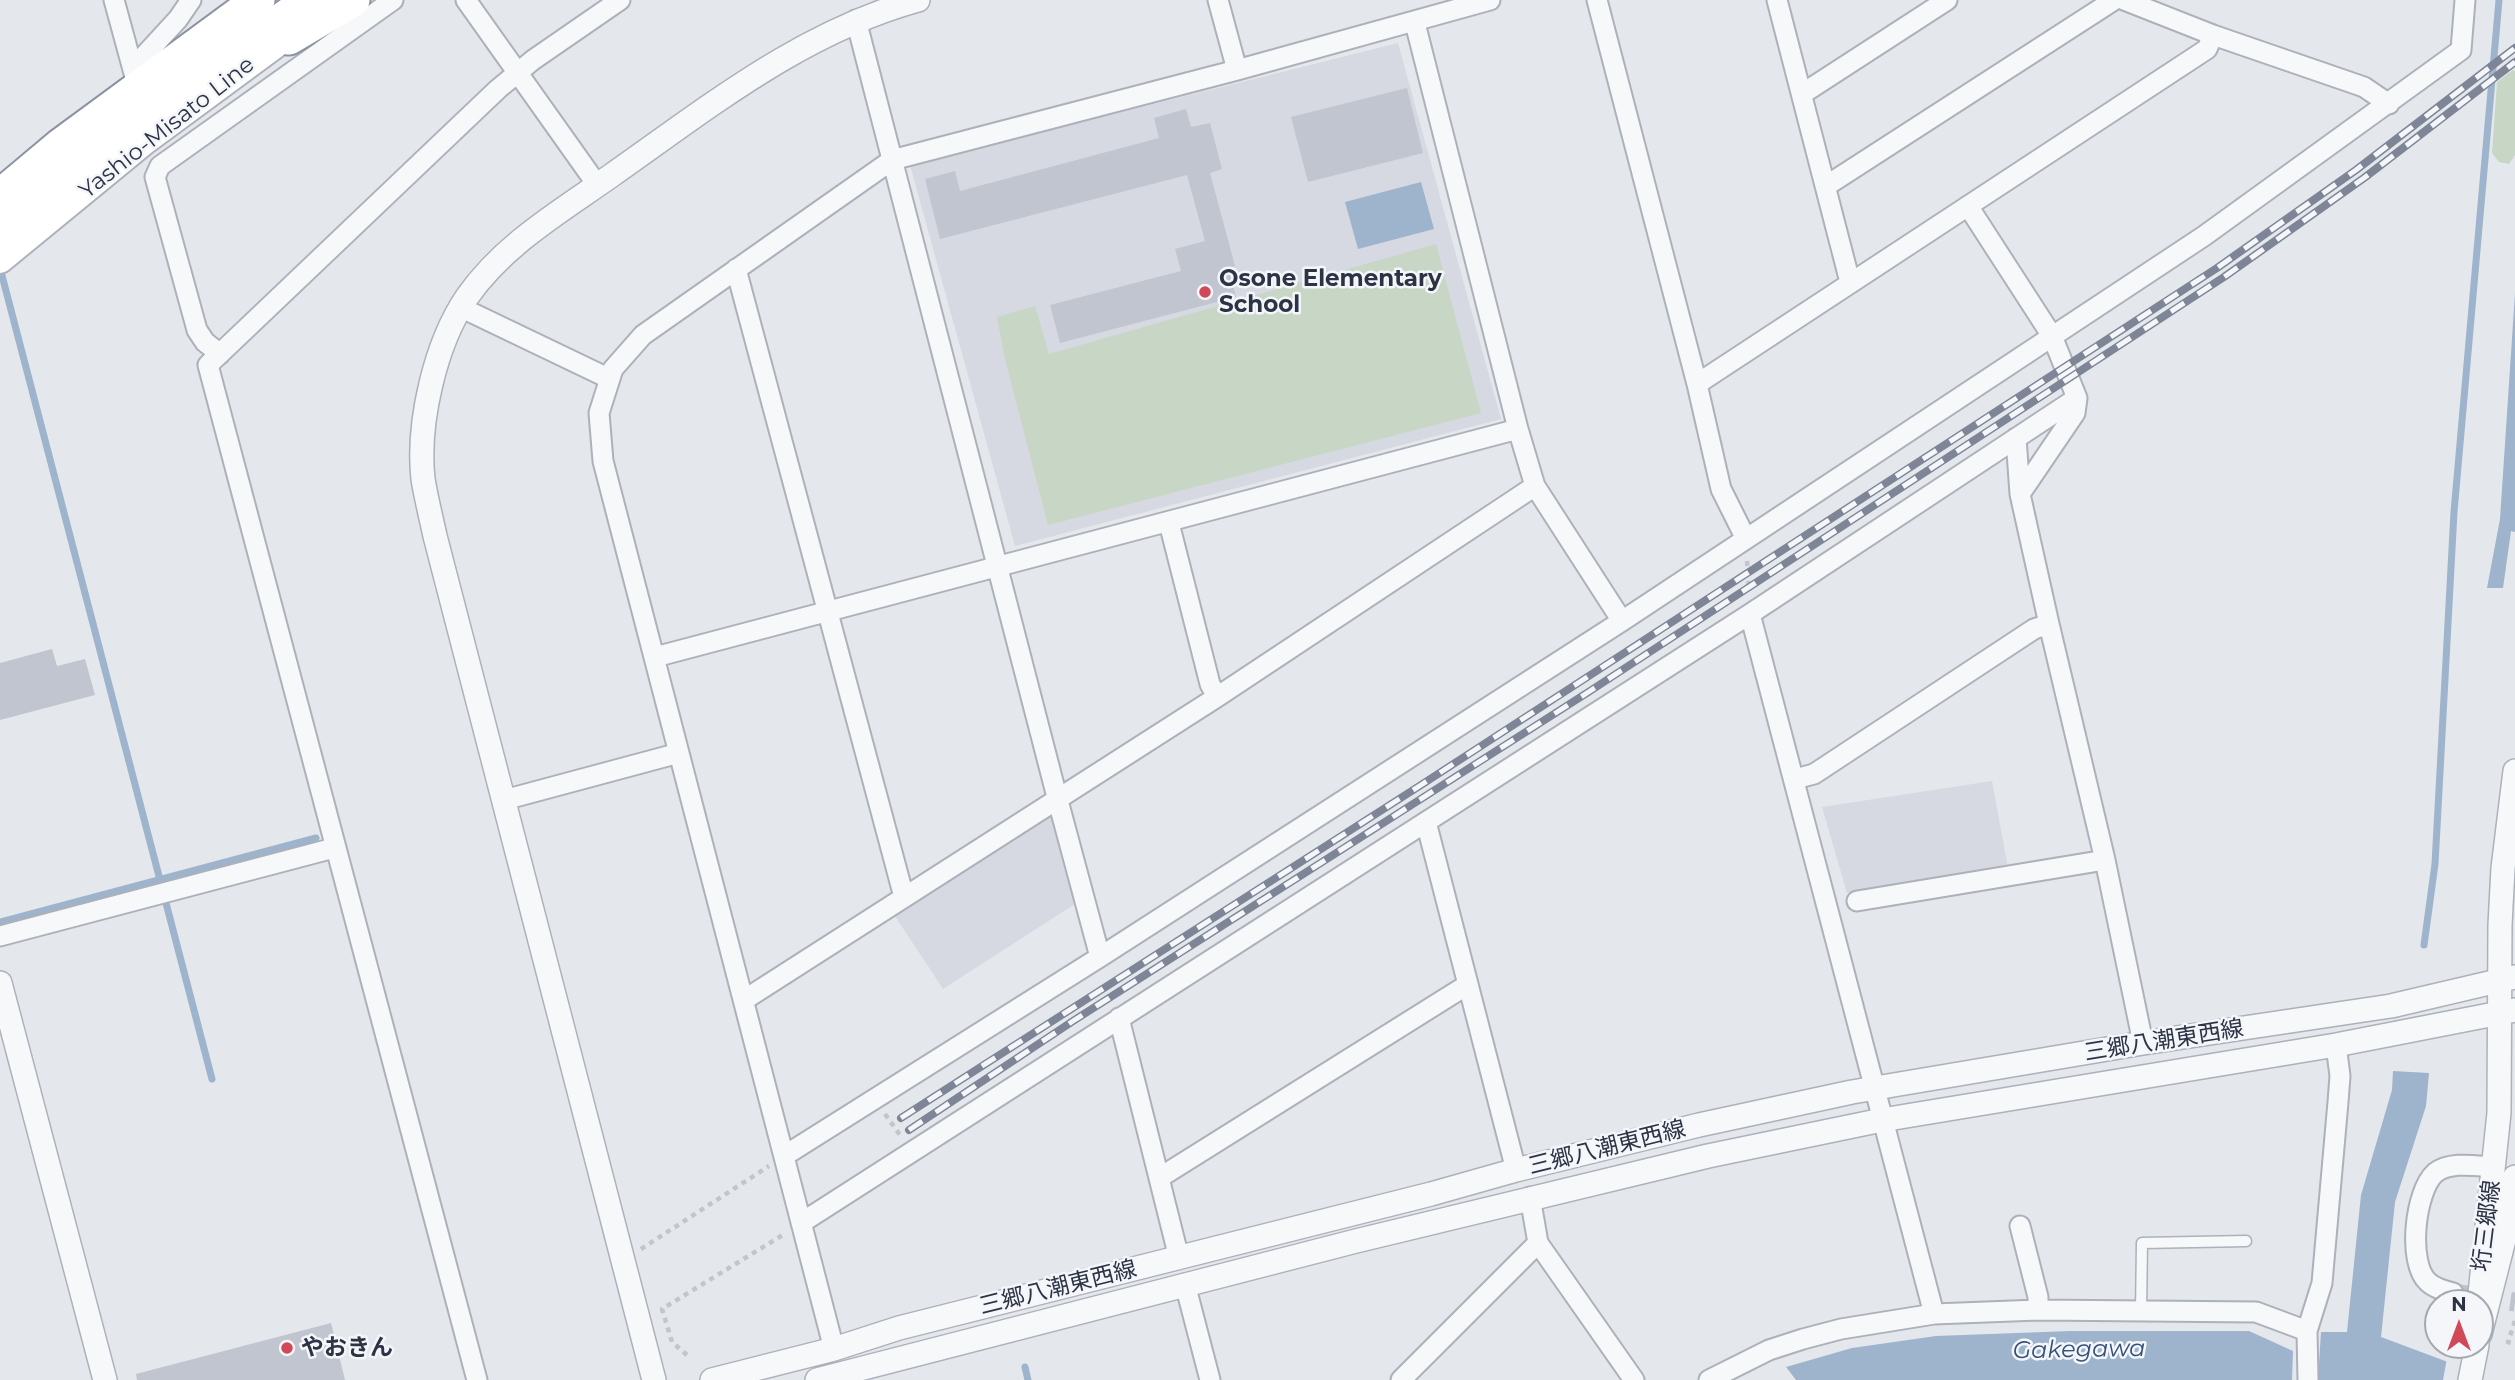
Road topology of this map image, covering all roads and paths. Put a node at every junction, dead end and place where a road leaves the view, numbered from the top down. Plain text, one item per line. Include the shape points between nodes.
1 (114, 0) edge
2 (191, 0) edge
3 (219, 0) edge
4 (243, 0) edge
5 (258, 0) edge
6 (310, 0) edge
7 (337, 0) edge
8 (353, 0) edge
9 (393, 0) edge
10 (466, 0) edge
11 (620, 0) edge
12 (915, 0) edge
13 (1218, 0) edge
14 (1490, 0) edge
15 (1597, 0) edge
16 (1777, 0) edge
17 (1947, 0) edge
18 (2113, 0) edge
19 (2124, 0) edge
20 (2465, 0) edge
21 (856, 20) junction
22 (1415, 23) junction
23 (2213, 35) junction
24 (179, 47) junction
25 (262, 54) junction
26 (1237, 70) junction
27 (518, 73) junction
28 (134, 74) junction
29 (1802, 94) junction
30 (2389, 104) junction
31 (892, 160) junction
32 (598, 186) junction
33 (1826, 186) junction
34 (0, 188) edge
35 (0, 196) edge
36 (1968, 206) junction
37 (0, 232) edge
38 (0, 260) edge
39 (736, 269) junction
40 (1850, 282) junction
41 (461, 308) junction
42 (2052, 337) junction
43 (219, 354) junction
44 (610, 379) junction
45 (1697, 384) junction
46 (2077, 398) junction
47 (1518, 429) junction
48 (2016, 438) junction
49 (1535, 486) junction
50 (2020, 494) junction
51 (1169, 523) junction
52 (1746, 539) junction
53 (998, 567) junction
54 (827, 613) junction
55 (1750, 614) junction
56 (1622, 621) junction
57 (2049, 624) junction
58 (654, 657) junction
59 (1217, 696) junction
60 (679, 753) junction
61 (2515, 771) edge
62 (1795, 779) junction
63 (1056, 797) junction
64 (504, 800) junction
65 (1426, 822) junction
66 (334, 848) junction
67 (2105, 860) junction
68 (904, 897) junction
69 (1857, 901) dead end
70 (0, 936) edge
71 (1100, 957) junction
72 (2507, 979) edge
73 (0, 983) edge
74 (1467, 985) junction
75 (744, 1000) junction
76 (2507, 1012) edge
77 (1119, 1018) junction
78 (2143, 1043) junction
79 (2336, 1045) junction
80 (1874, 1088) junction
81 (875, 1099) junction
82 (1882, 1120) junction
83 (912, 1153) junction
84 (784, 1156) junction
85 (2494, 1167) junction
86 (1516, 1170) junction
87 (2515, 1177) edge
88 (1159, 1178) junction
89 (1530, 1197) junction
90 (801, 1223) junction
91 (2020, 1226) dead end
92 (2246, 1241) dead end
93 (1538, 1243) junction
94 (632, 1254) dead end
95 (1179, 1258) junction
96 (1185, 1284) junction
97 (2444, 1289) tunnel mouth
98 (2481, 1289) edge
99 (2491, 1289) edge
100 (2038, 1310) junction
101 (2141, 1312) junction
102 (1934, 1314) junction
103 (2515, 1321) edge
104 (2307, 1331) junction
105 (2515, 1344) edge
106 (834, 1349) junction
107 (687, 1355) dead end
108 (2474, 1359) edge
109 (842, 1377) edge
110 (101, 1379) edge
111 (477, 1380) edge
112 (654, 1380) edge
113 (712, 1380) edge
114 (817, 1380) edge
115 (1210, 1380) edge
116 (1401, 1380) edge
117 (1634, 1380) edge
118 (1709, 1380) edge
119 (2308, 1380) edge
120 (2470, 1380) edge

1 - 28 street
2 - 28 street
3 - 24 highway
4 - 24 main road
5 - 35 highway
6 - 37 highway via 187,85
7 - 25 main road, Yashio-Misato Line
8 - 25 highway
9 - 43 street via 160,166 155,177 197,330
10 - 27 street
11 - 27 street
12 - 21 street
13 - 26 street
14 - 22 street
15 - 45 street
16 - 29 street
17 - 29 street
18 - 33 street
19 - 23 street
20 - 30 street via 2460,50
21 - 31 street
21 - 32 street via 734,88
22 - 26 street
22 - 47 street
23 - 30 street via 2364,87
23 - 36 street via 2207,49
24 - 28 main road
25 - 38 main road, Yashio-Misato Line via 145,141
26 - 31 street
27 - 32 street
27 - 43 street
28 - 34 main road
29 - 33 street
30 - 42 street
31 - 39 street
31 - 53 street
32 - 41 street via 501,258
33 - 40 street
36 - 40 street
36 - 42 street
39 - 44 street via 643,335 613,369
39 - 54 street
40 - 45 street
41 - 44 street
41 - 64 street via 444,341 428,396 423,478
42 - 46 street
42 - 52 street
43 - 66 street via 208,365
44 - 58 street via 599,413 603,461
45 - 52 street via 1721,489
46 - 48 street
46 - 50 street via 2075,413
47 - 49 street
47 - 51 street
48 - 50 street
48 - 55 street
49 - 56 street
49 - 59 street
50 - 57 street
51 - 53 street
51 - 59 street via 1210,684
52 - 55 path
52 - 56 street
53 - 54 street
53 - 63 street
54 - 58 street
54 - 68 street
55 - 62 street
55 - 65 street
56 - 71 street
57 - 62 street via 2034,629 1814,774
57 - 67 street
58 - 60 street
59 - 63 street
60 - 64 street
60 - 75 street
61 - 72 street, 垳三郷線 via 2503,868
62 - 80 street
63 - 68 street
63 - 71 street
64 - 112 street
65 - 74 street
65 - 77 street
66 - 70 street
66 - 111 street
67 - 69 street
67 - 78 street
68 - 75 street
71 - 81 street
72 - 76 street, 垳三郷線
72 - 78 street, 三郷八潮東西線 via 2391,1006
73 - 110 street
74 - 86 street
74 - 88 street
75 - 84 street
76 - 79 street, 三郷八潮東西線
76 - 85 street, 垳三郷線
77 - 83 street
77 - 88 street
78 - 80 street, 三郷八潮東西線
79 - 82 street, 三郷八潮東西線
79 - 104 street via 2339,1102 2322,1283
80 - 82 street
80 - 86 street, 三郷八潮東西線
81 - 83 path
81 - 84 street
82 - 89 street, 三郷八潮東西線
82 - 102 street
83 - 90 street
84 - 90 street
84 - 94 path
85 - 97 street via 2449,1166 2435,1173 2426,1186 2416,1230 2419,1268 2427,1282
85 - 98 street, 垳三郷線
86 - 95 street, 三郷八潮東西線
87 - 99 street, 垳三郷線 via 2512,1208
88 - 95 street
89 - 93 street
89 - 96 street, 三郷八潮東西線
90 - 106 street
90 - 107 path via 662,1309 672,1342
91 - 100 street
92 - 101 lane via 2142,1243
93 - 116 street
93 - 117 street
95 - 106 street, 三郷八潮東西線 via 899,1328
96 - 109 street, 三郷八潮東西線
96 - 115 street
100 - 101 street
100 - 102 street
101 - 104 street via 2256,1312
102 - 118 street via 1803,1339 1769,1350
103 - 105 path via 2508,1342
104 - 119 street
106 - 113 street, 三郷八潮東西線
108 - 120 street, 垳三郷線
109 - 114 street, 三郷八潮東西線

